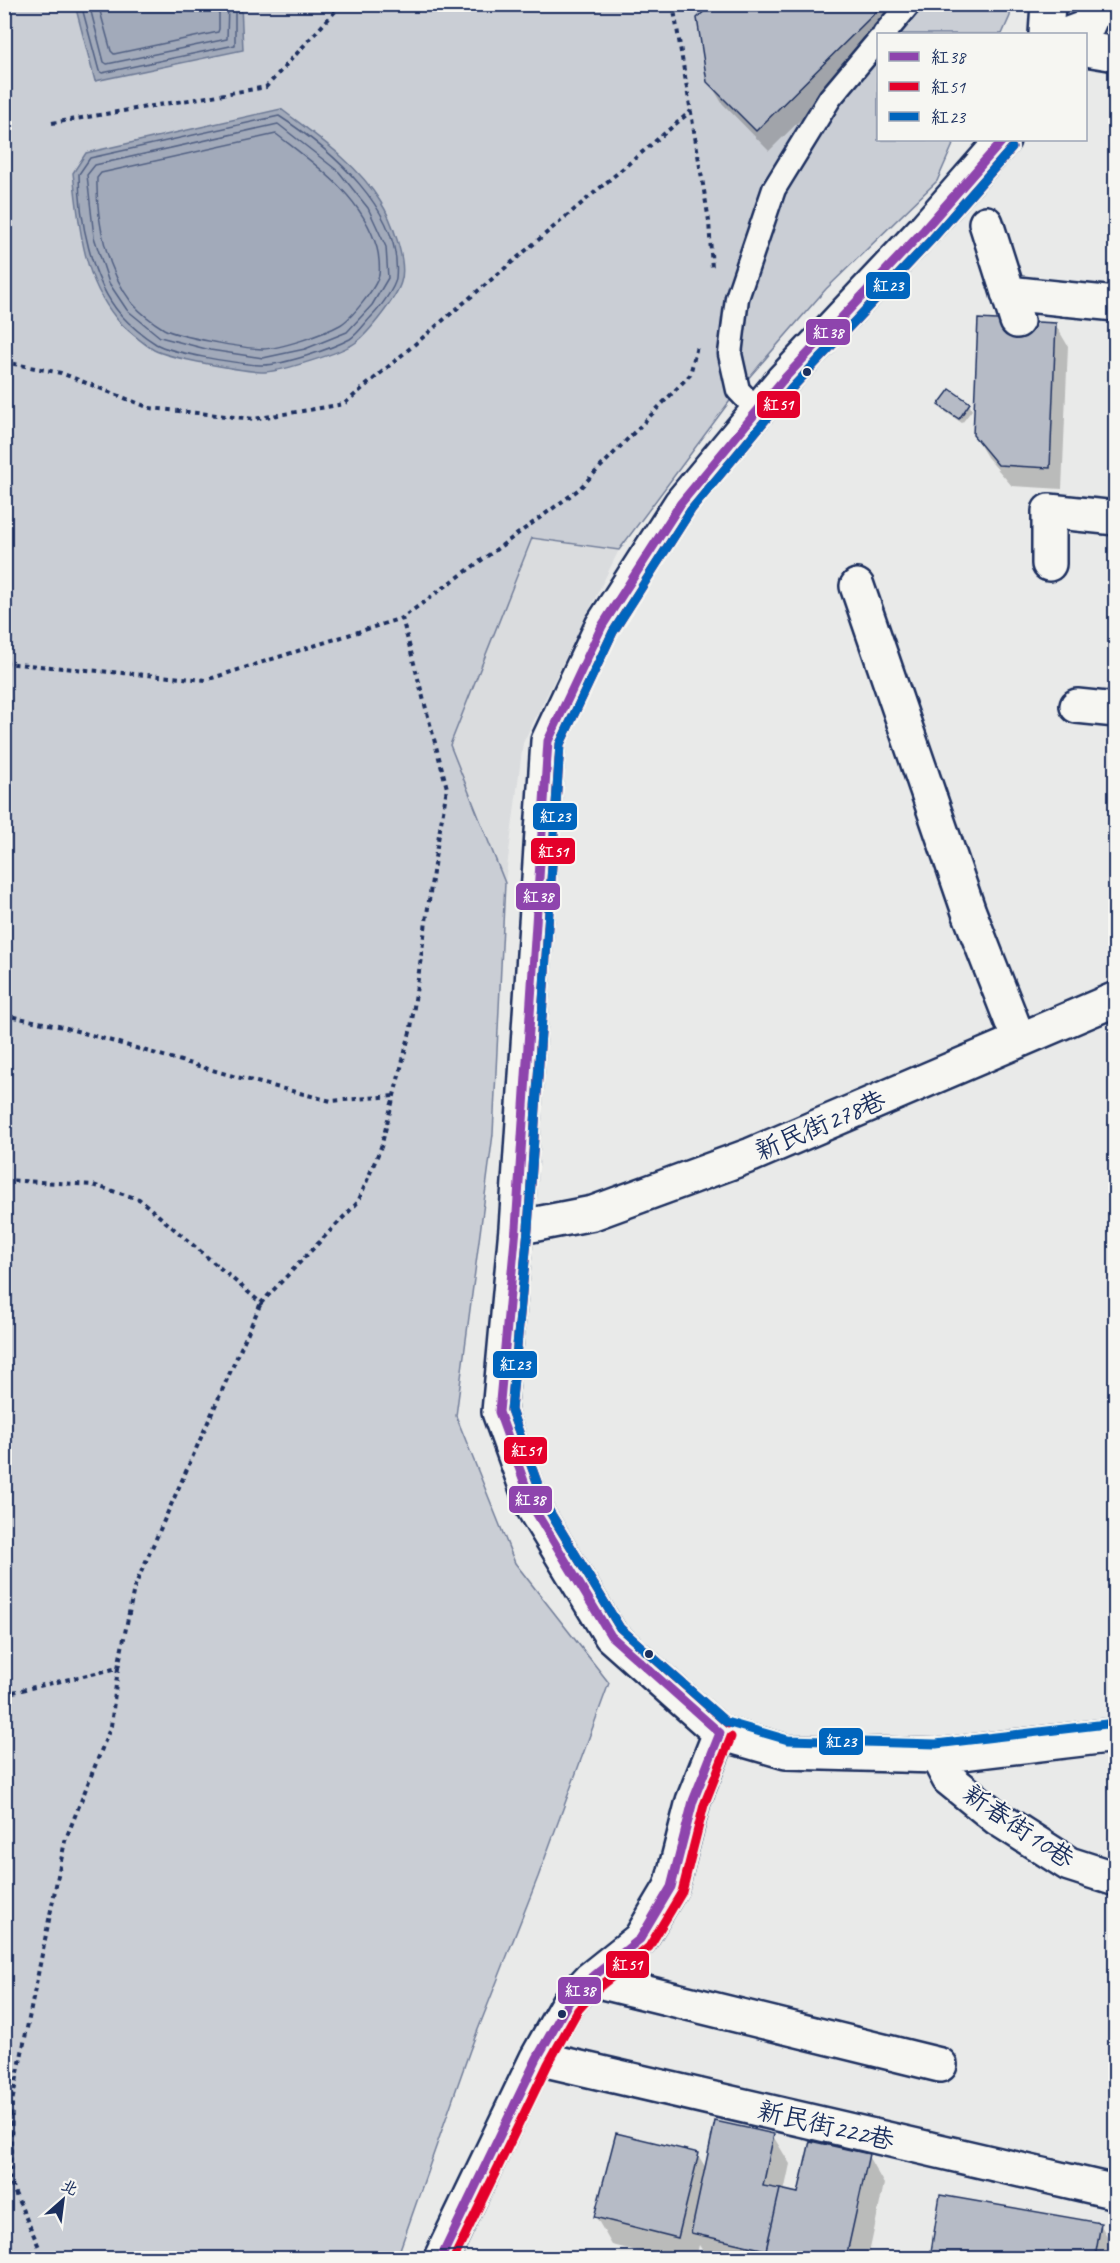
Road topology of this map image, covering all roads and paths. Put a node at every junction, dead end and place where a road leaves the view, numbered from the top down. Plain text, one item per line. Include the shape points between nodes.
1 (342, 4) edge
2 (673, 4) edge
3 (909, 4) edge
4 (1048, 4) edge
5 (1097, 4) edge
6 (885, 33) edge
7 (1046, 33) edge
8 (1071, 33) edge
9 (877, 43) edge
10 (1087, 49) edge
11 (1116, 54) edge
12 (691, 111) junction
13 (52, 123) dead end
14 (1002, 141) edge
15 (986, 223) dead end
16 (712, 276) dead end
17 (1116, 304) edge
18 (699, 342) dead end
19 (4, 362) edge
20 (757, 410) junction
21 (1116, 518) edge
22 (1049, 564) dead end
23 (857, 586) dead end
24 (402, 618) junction
25 (4, 663) edge
26 (1077, 706) dead end
27 (1116, 710) edge
28 (1116, 999) edge
29 (4, 1015) edge
30 (1019, 1040) junction
31 (394, 1096) junction
32 (4, 1180) edge
33 (516, 1228) junction
34 (261, 1303) junction
35 (118, 1668) junction
36 (4, 1694) edge
37 (720, 1733) junction
38 (1116, 1735) edge
39 (937, 1756) junction
40 (1116, 1879) edge
41 (590, 1979) junction
42 (537, 2058) junction
43 (940, 2065) dead end
44 (10, 2182) junction
45 (4, 2183) edge
46 (1116, 2192) edge
47 (39, 2259) edge
48 (441, 2259) edge

1 - 13 path via 266,87
2 - 12 path
3 - 6 lane
4 - 7 street
5 - 8 street via 1087,27
9 - 20 lane via 831,98 774,189 737,298 730,354 738,390
10 - 11 street
12 - 16 path via 709,221
12 - 19 path via 344,404 254,419 150,408 61,373
14 - 20 street
15 - 17 street via 1012,307 1065,299
18 - 24 path via 690,375 578,490
20 - 33 street via 681,503 602,626 548,741
21 - 22 street via 1049,511
23 - 30 street via 969,912
24 - 25 path via 206,680
24 - 31 path via 447,788 411,1028
26 - 27 street
28 - 30 street, 新民街278巷
29 - 31 path via 63,1027 331,1101
30 - 33 street, 新民街278巷 via 751,1155 593,1213
31 - 34 path via 381,1147 358,1202
32 - 34 path via 93,1185 139,1199
33 - 37 street via 499,1412 534,1509 611,1636
34 - 35 path via 134,1588
35 - 36 path
35 - 44 path via 111,1726 65,1841 12,2102
37 - 39 street via 786,1752
37 - 41 street via 693,1801 671,1887 640,1939
38 - 39 street
39 - 40 street, 新春街10巷 via 950,1779 998,1818 1069,1864
41 - 42 street via 568,2003
41 - 43 street
42 - 46 street, 新民街222巷
42 - 48 street
44 - 45 path
44 - 47 path via 39,2247

